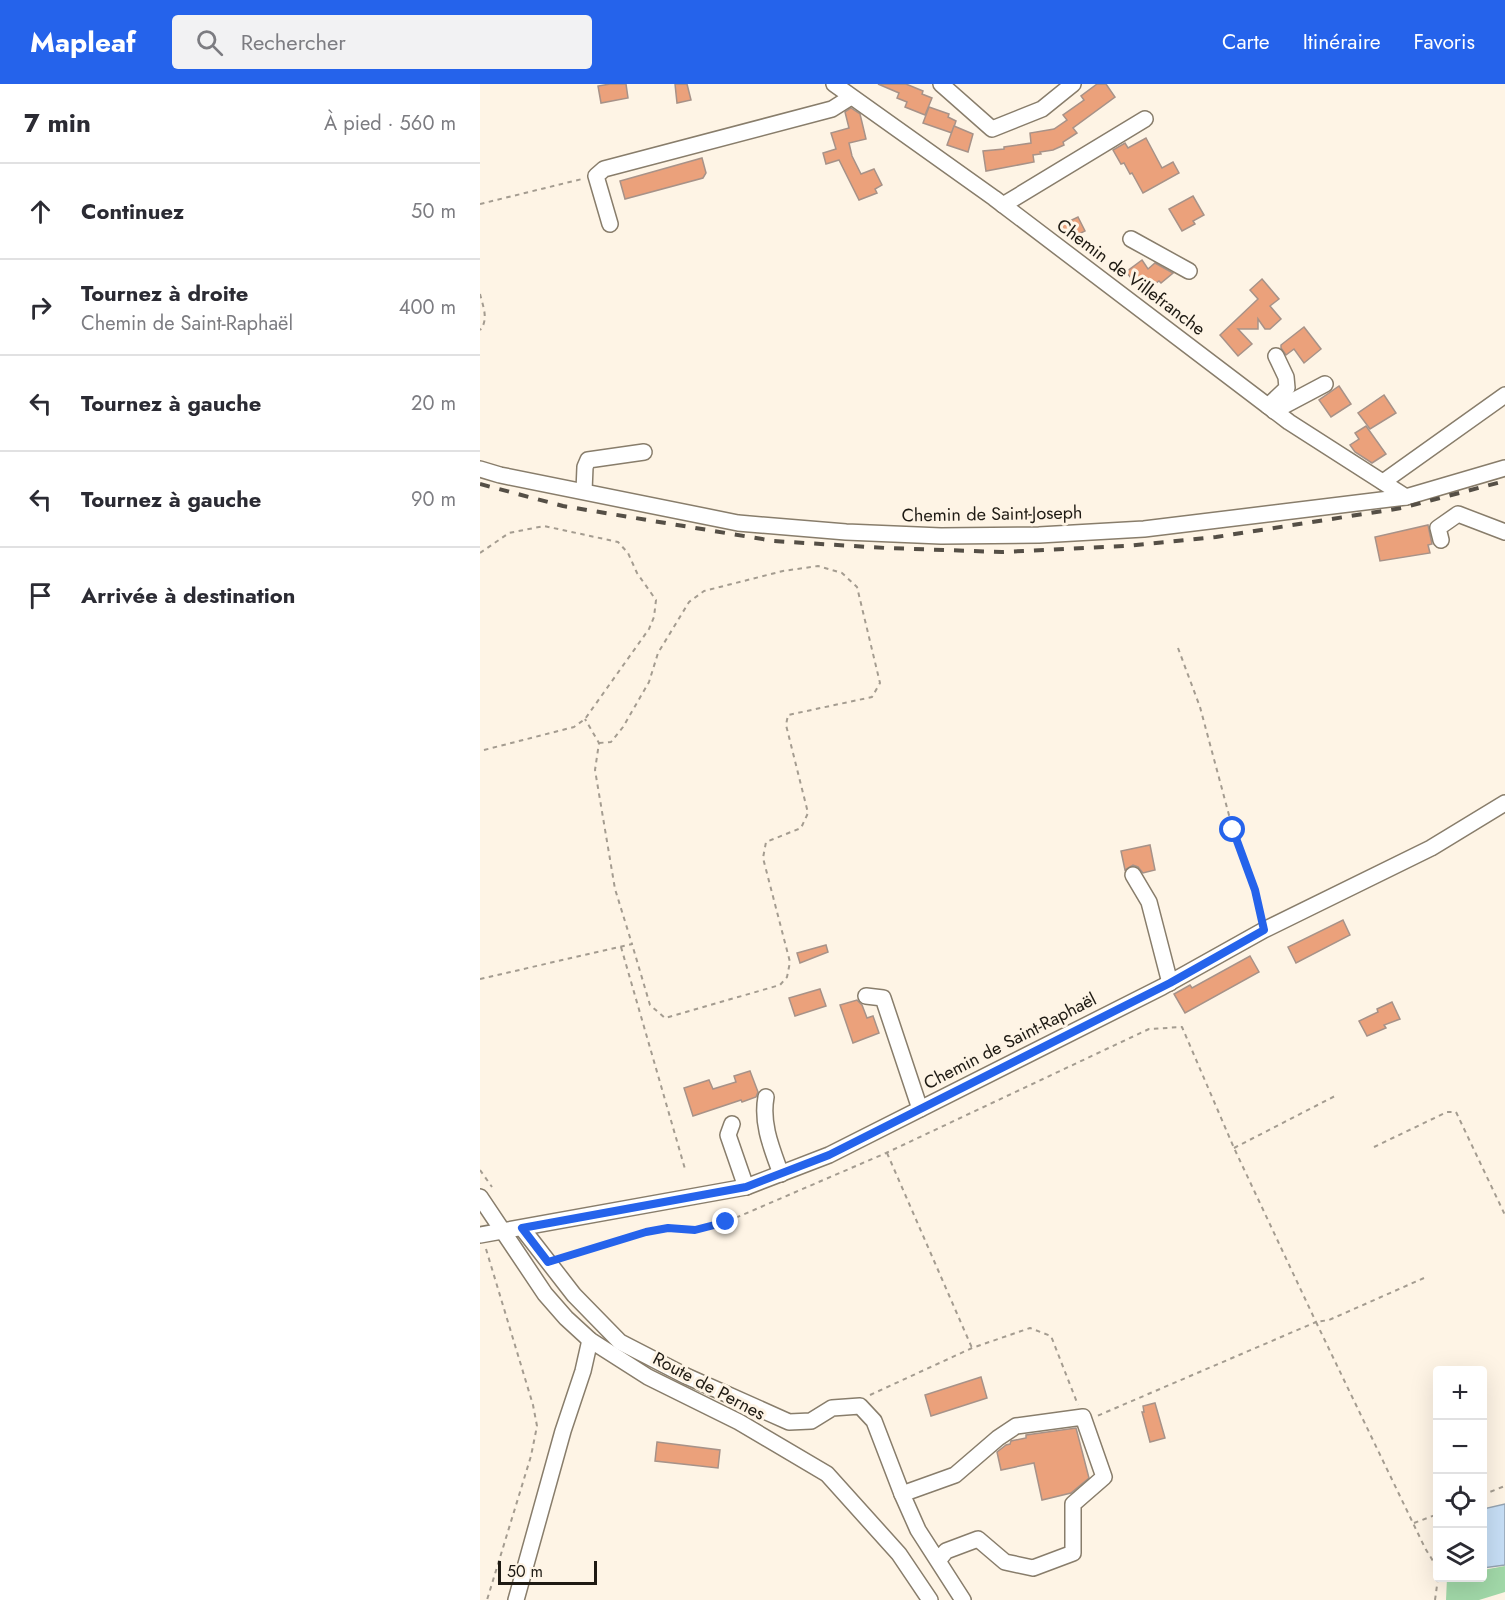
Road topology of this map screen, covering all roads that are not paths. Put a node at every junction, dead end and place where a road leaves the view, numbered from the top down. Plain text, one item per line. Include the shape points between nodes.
1 (834, 84) edge
2 (942, 84) edge
3 (1073, 84) edge
4 (851, 97) junction
5 (1145, 119) dead end
6 (1003, 205) junction
7 (610, 224) dead end
8 (1131, 239) dead end
9 (1189, 271) dead end
10 (1276, 356) dead end
11 (1325, 384) dead end
12 (1505, 394) edge
13 (1271, 408) junction
14 (644, 452) dead end
15 (1505, 468) edge
16 (480, 469) edge
17 (1383, 482) junction
18 (584, 491) junction
19 (1406, 497) junction
20 (1505, 532) edge
21 (1441, 540) dead end
22 (1505, 803) edge
23 (1132, 875) dead end
24 (1170, 983) junction
25 (866, 996) dead end
26 (766, 1097) dead end
27 (920, 1109) junction
28 (732, 1124) dead end
29 (781, 1174) junction
30 (746, 1187) junction
31 (480, 1197) edge
32 (522, 1228) junction
33 (502, 1232) junction
34 (481, 1234) edge
35 (590, 1340) junction
36 (902, 1494) junction
37 (938, 1561) junction
38 (516, 1600) edge
39 (930, 1600) edge
40 (963, 1600) edge

1 - 4 street, Chemin de Villefranche
2 - 3 street via 992,129 1042,109
4 - 6 street, Chemin de Villefranche
4 - 7 street via 832,109 604,169 596,176
5 - 6 street
6 - 13 street, Chemin de Villefranche
8 - 9 street
10 - 13 street via 1287,388
11 - 13 street
12 - 17 street
13 - 17 street, Chemin de Villefranche
14 - 18 street via 588,460
15 - 19 street, Chemin de Saint-Joseph
16 - 18 street, Chemin de Saint-Joseph
17 - 19 street, Chemin de Villefranche
18 - 19 street, Chemin de Saint-Joseph via 738,523 941,536 1144,529
20 - 21 street via 1458,514 1438,528
22 - 24 street, Chemin de Saint-Raphaël via 1431,848 1264,930
23 - 24 street via 1149,902
24 - 27 street, Chemin de Saint-Raphaël
25 - 27 street via 883,998
26 - 29 street via 764,1113
27 - 29 street, Chemin de Saint-Raphaël via 829,1155
28 - 30 street via 728,1135
29 - 30 street, Chemin de Saint-Raphaël
30 - 32 street, Chemin de Saint-Raphaël
31 - 33 street, Route de Pernes
32 - 33 street, Chemin de Saint-Raphaël
32 - 36 street via 574,1295 620,1342 789,1422 811,1421 832,1408 860,1406 874,1421
33 - 34 street, Chemin de Saint-Raphaël
33 - 35 street, Route de Pernes via 545,1294
35 - 38 street
35 - 39 street, Route de Pernes via 648,1377 739,1422 827,1474 899,1554
36 - 37 street
36 - 37 street via 955,1475 1016,1426 1083,1417 1104,1477 1073,1504 1073,1553 1033,1568 1005,1562 978,1539 946,1551
37 - 40 street

